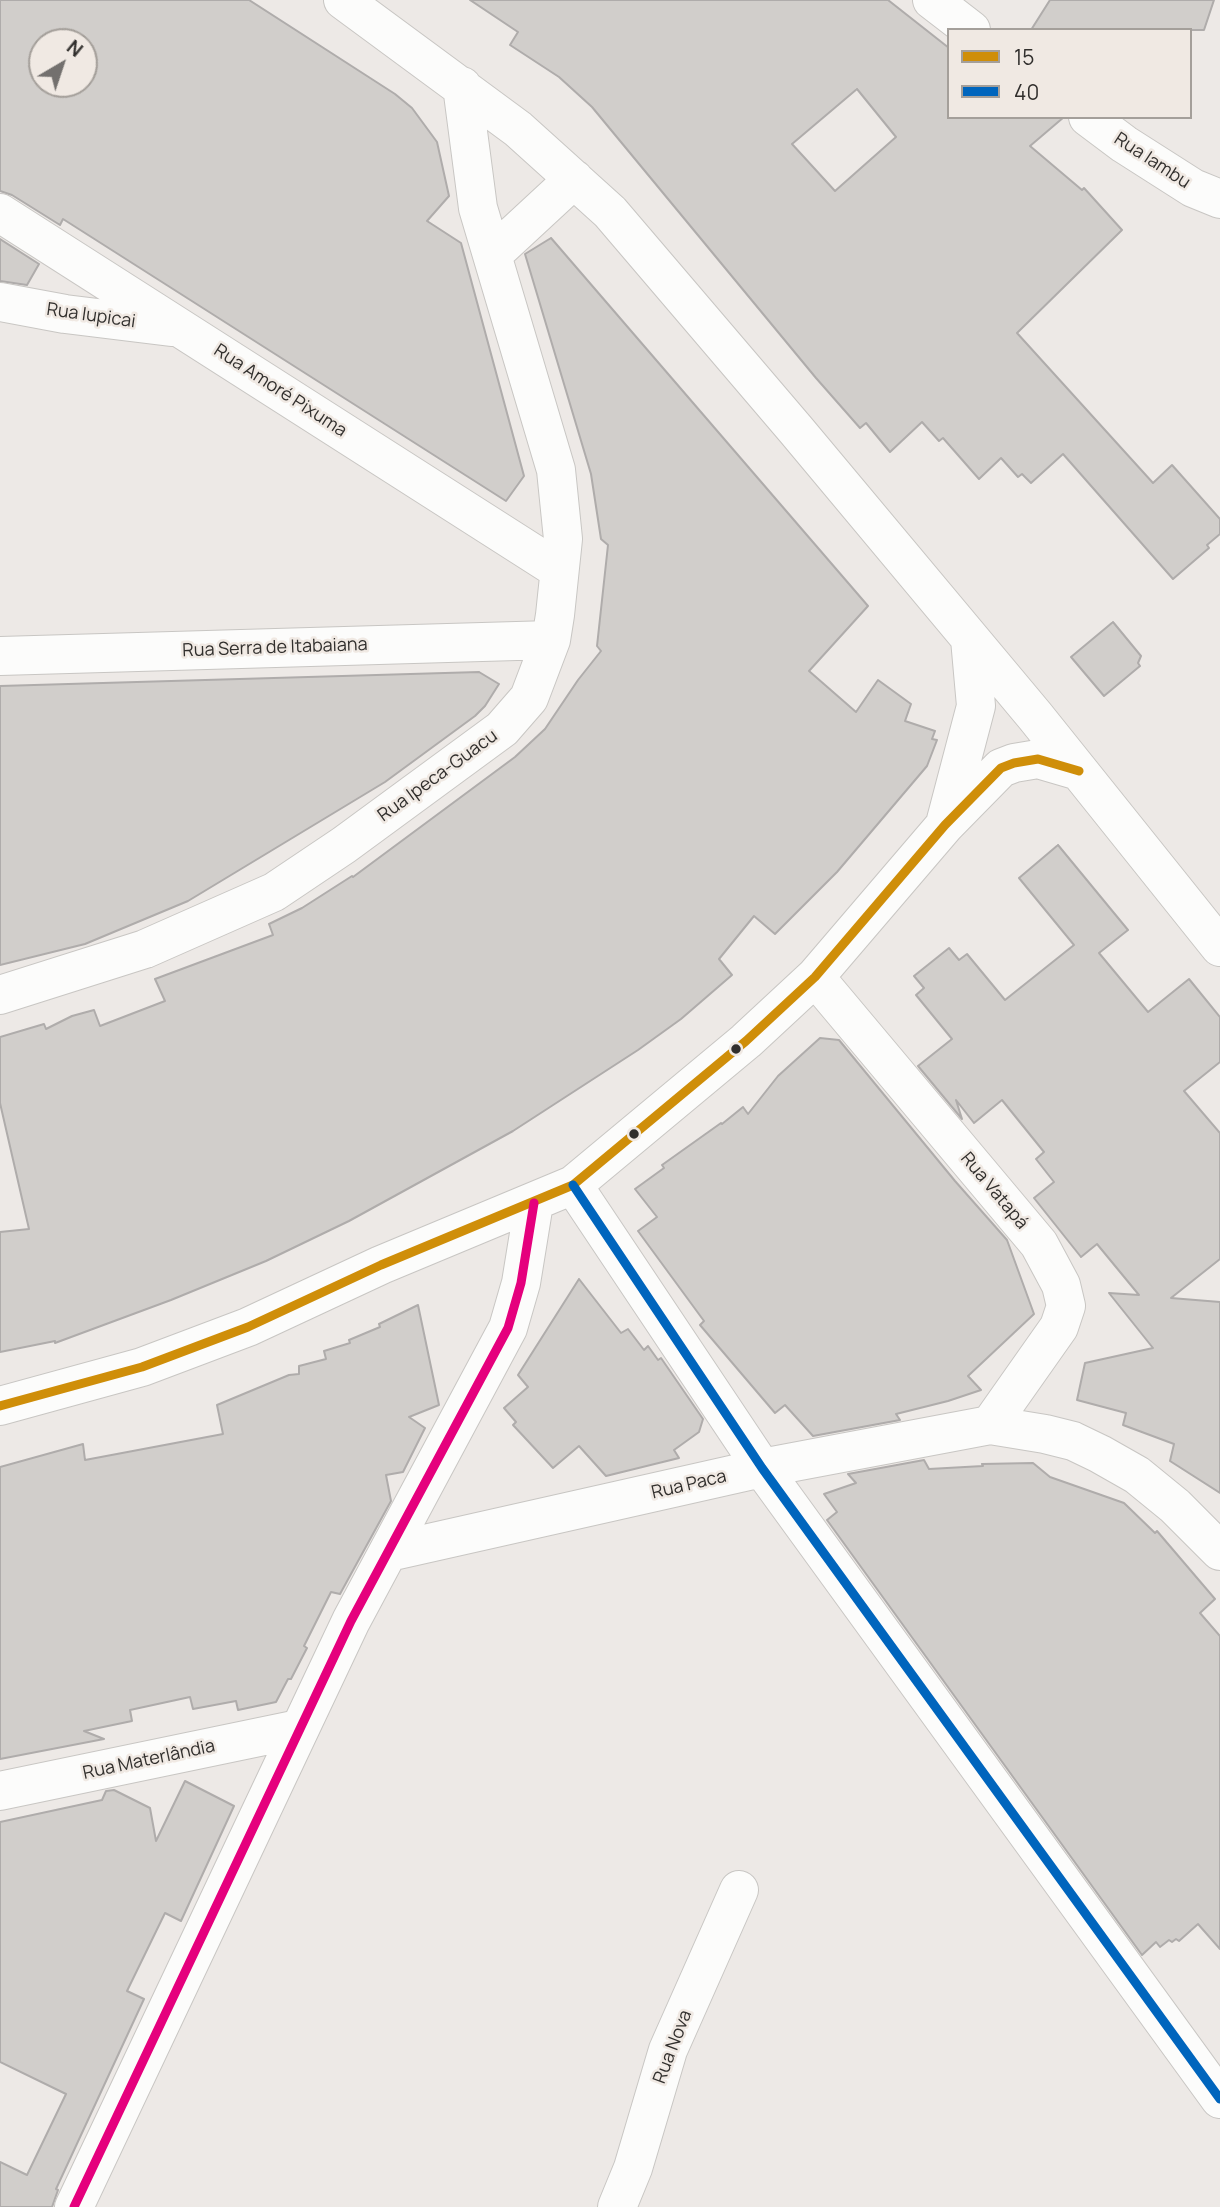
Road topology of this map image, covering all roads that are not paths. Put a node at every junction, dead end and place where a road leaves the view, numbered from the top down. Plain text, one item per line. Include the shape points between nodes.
1 (343, 0) edge
2 (932, 0) edge
3 (968, 28) edge
4 (462, 86) junction
5 (1091, 119) edge
6 (574, 179) junction
7 (1220, 200) edge
8 (0, 213) edge
9 (493, 254) junction
10 (0, 302) edge
11 (183, 329) junction
12 (559, 570) junction
13 (970, 639) junction
14 (551, 640) junction
15 (0, 656) edge
16 (1079, 771) junction
17 (945, 825) junction
18 (1220, 947) edge
19 (815, 977) junction
20 (0, 995) edge
21 (573, 1185) junction
22 (534, 1203) junction
23 (0, 1406) edge
24 (990, 1425) junction
25 (762, 1468) junction
26 (389, 1552) junction
27 (1220, 1552) edge
28 (299, 1729) junction
29 (0, 1791) edge
30 (739, 1890) dead end
31 (1220, 2099) edge
32 (74, 2207) edge
33 (617, 2207) edge

1 - 4 street
2 - 3 street
4 - 6 street
4 - 9 street, Rua Ipeca-Guacu via 478,208
5 - 7 street, Rua Iambu via 1193,188
6 - 9 street
6 - 13 street via 610,212
8 - 11 street, Rua Amoré Pixuma
9 - 12 street, Rua Ipeca-Guacu via 555,470 562,539
10 - 11 street, Rua Iupicai
11 - 12 street, Rua Amoré Pixuma
12 - 14 street, Rua Ipeca-Guacu
13 - 16 street
13 - 17 street via 976,706
14 - 15 street, Rua Serra de Itabaiana
14 - 20 street, Rua Ipeca-Guacu via 529,698 502,729 274,892 145,949
16 - 17 street via 1038,759 1000,768
16 - 18 street
17 - 19 street
19 - 21 street via 747,1041
19 - 24 street, Rua Vatapá via 1039,1244 1061,1285 1066,1306 1059,1327
21 - 22 street
21 - 25 street
22 - 23 street via 381,1265 248,1327 142,1367
22 - 26 street via 521,1283 508,1328
24 - 25 street, Rua Paca
24 - 27 street, Rua Paca via 1073,1441 1100,1454 1166,1498
25 - 26 street, Rua Paca
25 - 31 street
26 - 28 street
28 - 29 street, Rua Materlândia
28 - 32 street
30 - 33 street, Rua Nova via 668,2050

